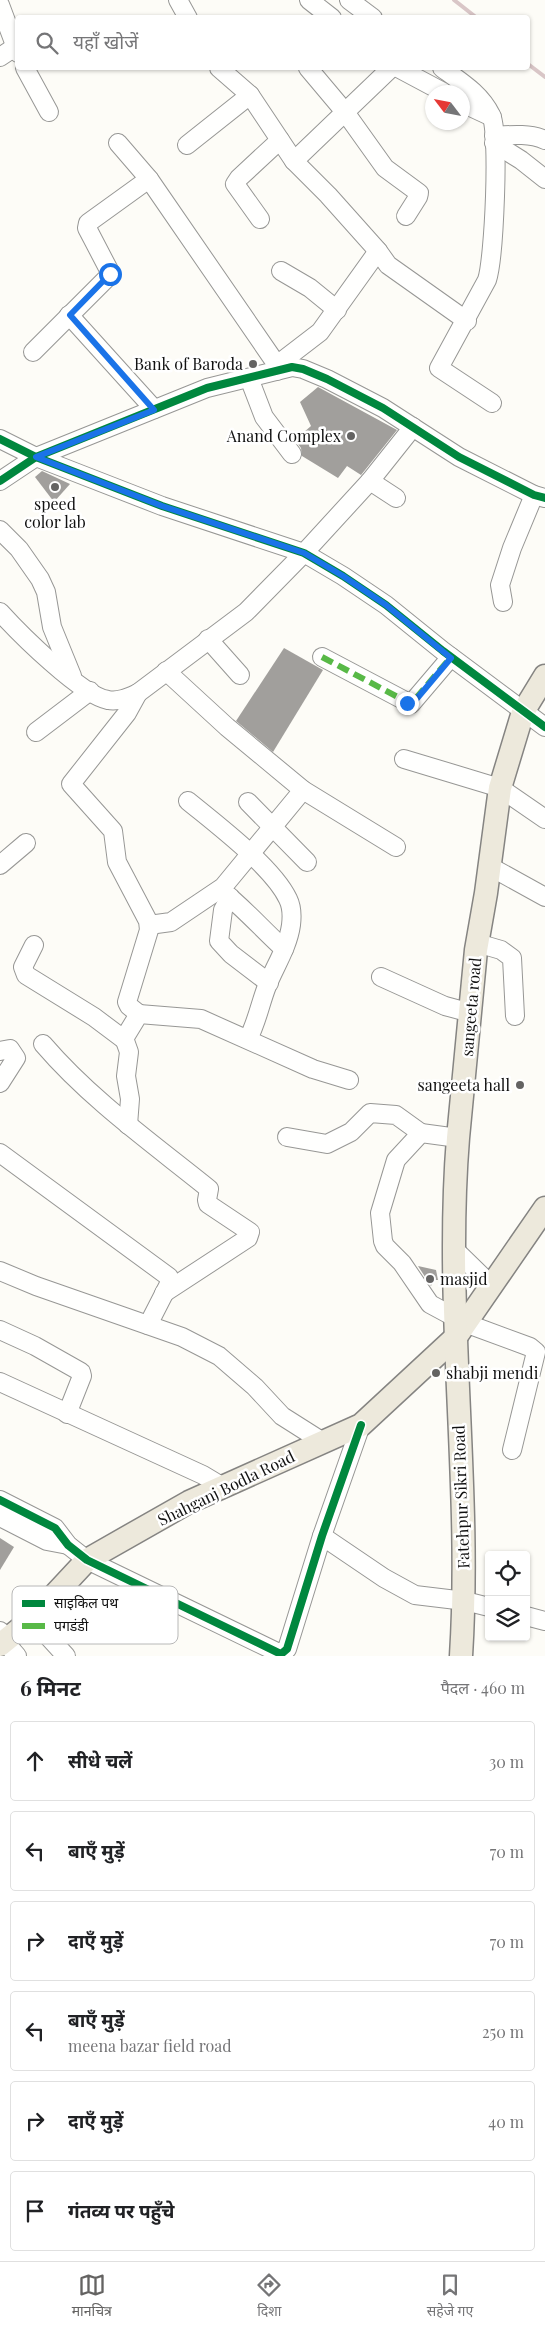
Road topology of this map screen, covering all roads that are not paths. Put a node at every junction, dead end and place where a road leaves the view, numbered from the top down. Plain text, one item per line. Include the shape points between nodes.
1 (178, 0) edge
2 (309, 0) edge
3 (350, 0) edge
4 (0, 5) edge
5 (186, 15) edge
6 (328, 15) edge
7 (368, 15) edge
8 (15, 47) edge
9 (15, 50) edge
10 (0, 57) edge
11 (26, 70) edge
12 (229, 70) edge
13 (310, 70) edge
14 (389, 70) edge
15 (402, 70) edge
16 (445, 70) edge
17 (430, 85) edge
18 (250, 94) junction
19 (470, 107) edge
20 (49, 112) dead end
21 (345, 112) junction
22 (492, 117) junction
23 (280, 140) junction
24 (494, 140) junction
25 (545, 140) edge
26 (118, 142) dead end
27 (187, 145) dead end
28 (294, 161) junction
29 (149, 179) junction
30 (545, 179) edge
31 (406, 216) dead end
32 (260, 219) dead end
33 (378, 251) junction
34 (281, 271) dead end
35 (337, 310) junction
36 (70, 315) junction
37 (467, 321) junction
38 (33, 352) dead end
39 (277, 368) junction
40 (249, 378) junction
41 (492, 403) dead end
42 (154, 410) junction
43 (413, 427) junction
44 (0, 439) edge
45 (292, 454) dead end
46 (36, 457) junction
47 (0, 481) edge
48 (370, 481) junction
49 (539, 497) edge
50 (396, 498) dead end
51 (0, 530) edge
52 (304, 553) junction
53 (503, 602) dead end
54 (0, 612) edge
55 (208, 639) junction
56 (322, 657) dead end
57 (451, 658) junction
58 (166, 671) junction
59 (240, 674) dead end
60 (545, 676) edge
61 (74, 680) junction
62 (90, 691) junction
63 (138, 693) junction
64 (523, 712) junction
65 (545, 727) edge
66 (36, 732) dead end
67 (404, 759) dead end
68 (500, 788) junction
69 (303, 790) junction
70 (188, 801) dead end
71 (248, 802) dead end
72 (545, 819) edge
73 (273, 827) junction
74 (26, 843) dead end
75 (396, 847) dead end
76 (250, 855) junction
77 (307, 862) dead end
78 (0, 865) edge
79 (489, 866) junction
80 (225, 893) junction
81 (545, 897) edge
82 (149, 925) junction
83 (477, 943) junction
84 (34, 945) dead end
85 (284, 949) junction
86 (381, 977) dead end
87 (268, 983) junction
88 (471, 1013) junction
89 (140, 1014) junction
90 (515, 1016) dead end
91 (124, 1038) junction
92 (248, 1039) junction
93 (43, 1044) dead end
94 (0, 1051) edge
95 (349, 1080) dead end
96 (0, 1083) edge
97 (128, 1125) junction
98 (421, 1133) junction
99 (287, 1137) dead end
100 (458, 1138) junction
101 (0, 1153) edge
102 (545, 1208) edge
103 (456, 1251) junction
104 (0, 1271) edge
105 (492, 1285) junction
106 (164, 1293) junction
107 (148, 1325) junction
108 (459, 1326) junction
109 (0, 1330) edge
110 (0, 1382) edge
111 (67, 1414) junction
112 (361, 1425) junction
113 (323, 1442) junction
114 (512, 1450) dead end
115 (222, 1486) junction
116 (0, 1500) edge
117 (0, 1518) edge
118 (322, 1536) junction
119 (68, 1545) junction
120 (87, 1560) junction
121 (63, 1586) edge
122 (141, 1586) edge
123 (465, 1601) junction
124 (178, 1604) edge
125 (485, 1606) edge
126 (530, 1617) edge
127 (545, 1621) edge
128 (55, 1644) edge
129 (66, 1656) edge
130 (461, 1656) edge

1 - 5 street
2 - 6 street
3 - 7 street
4 - 8 street
9 - 10 street
11 - 20 street
12 - 18 street
13 - 21 street
14 - 21 street
15 - 17 street
16 - 22 street via 477,93
18 - 23 street
18 - 27 street
19 - 22 street
21 - 28 street
21 - 31 street via 385,168 418,193
22 - 24 street
23 - 28 street
23 - 32 street via 235,184
24 - 25 street via 515,135
24 - 30 street
24 - 37 street via 490,268
26 - 29 street
28 - 33 street
29 - 36 street via 88,223 87,228 110,274
29 - 39 street
33 - 35 street
33 - 37 street via 402,277
34 - 35 street via 310,288
35 - 39 street via 320,332
36 - 38 street
36 - 42 street
37 - 41 street via 440,369
39 - 40 street
39 - 43 street via 303,369 327,379
40 - 42 street via 207,388
40 - 45 street via 264,417
42 - 46 street
43 - 48 street
43 - 49 street via 459,457
44 - 46 street
46 - 47 street
46 - 52 street via 162,506
48 - 50 street
48 - 52 street
49 - 53 street via 512,548 500,586
51 - 61 street via 40,579 46,592 52,627
52 - 55 street via 246,612
52 - 57 street via 386,605
54 - 61 street
55 - 58 street
55 - 59 street
56 - 57 street via 411,704
57 - 64 street
58 - 63 street
58 - 69 street via 226,727
60 - 64 main road, sangeeta road
61 - 62 street
62 - 63 street via 102,699 115,701
62 - 66 street
63 - 82 street via 127,713 71,784 113,831 118,862
64 - 65 street
64 - 68 main road, sangeeta road
67 - 68 street
68 - 72 street
68 - 79 main road, sangeeta road
69 - 73 street
69 - 75 street
70 - 76 street
71 - 73 street
73 - 76 street
73 - 77 street
74 - 78 street
76 - 80 street
76 - 85 street via 277,882 289,901 291,927
79 - 81 street
79 - 83 main road, sangeeta road
80 - 82 street via 212,892 171,922
80 - 85 street via 255,918 259,926
80 - 87 street via 219,941
82 - 89 street via 127,1002
83 - 88 main road, sangeeta road
83 - 90 street via 501,950 512,958
84 - 91 street via 23,967 26,975
85 - 87 street
86 - 88 street via 445,1006
87 - 92 street
88 - 100 main road, sangeeta road
89 - 91 street
89 - 92 street via 201,1019
91 - 97 street via 129,1052 126,1076 130,1099
92 - 95 street via 312,1069
93 - 97 street via 63,1067
94 - 96 street via 10,1049 16,1058
97 - 106 street via 209,1188 208,1204 251,1233
98 - 99 street via 396,1115 370,1113 351,1132 326,1144
98 - 100 street
98 - 108 street via 396,1160 380,1212 383,1241 430,1304
100 - 103 main road, sangeeta road
101 - 106 street via 170,1277
102 - 105 main road, Shahganj Bodla Road
103 - 105 street
103 - 108 main road, sangeeta road
104 - 107 street
105 - 108 main road, Shahganj Bodla Road
106 - 107 street
107 - 113 street via 182,1337 219,1356 282,1416
108 - 112 main road, Shahganj Bodla Road
108 - 114 street via 530,1347 536,1352
108 - 123 main road, Fatehpur Sikri Road
109 - 111 street via 82,1372
110 - 111 street
111 - 115 street
112 - 113 main road, Shahganj Bodla Road
112 - 118 street
113 - 115 main road, Shahganj Bodla Road
115 - 120 main road, Shahganj Bodla Road
116 - 119 street via 55,1528
117 - 119 street via 47,1541
118 - 123 street via 415,1595
118 - 124 street via 287,1649 281,1654
119 - 120 street
120 - 121 main road, Shahganj Bodla Road
120 - 122 street
123 - 125 street
123 - 130 main road, Fatehpur Sikri Road
126 - 127 street
128 - 129 street

